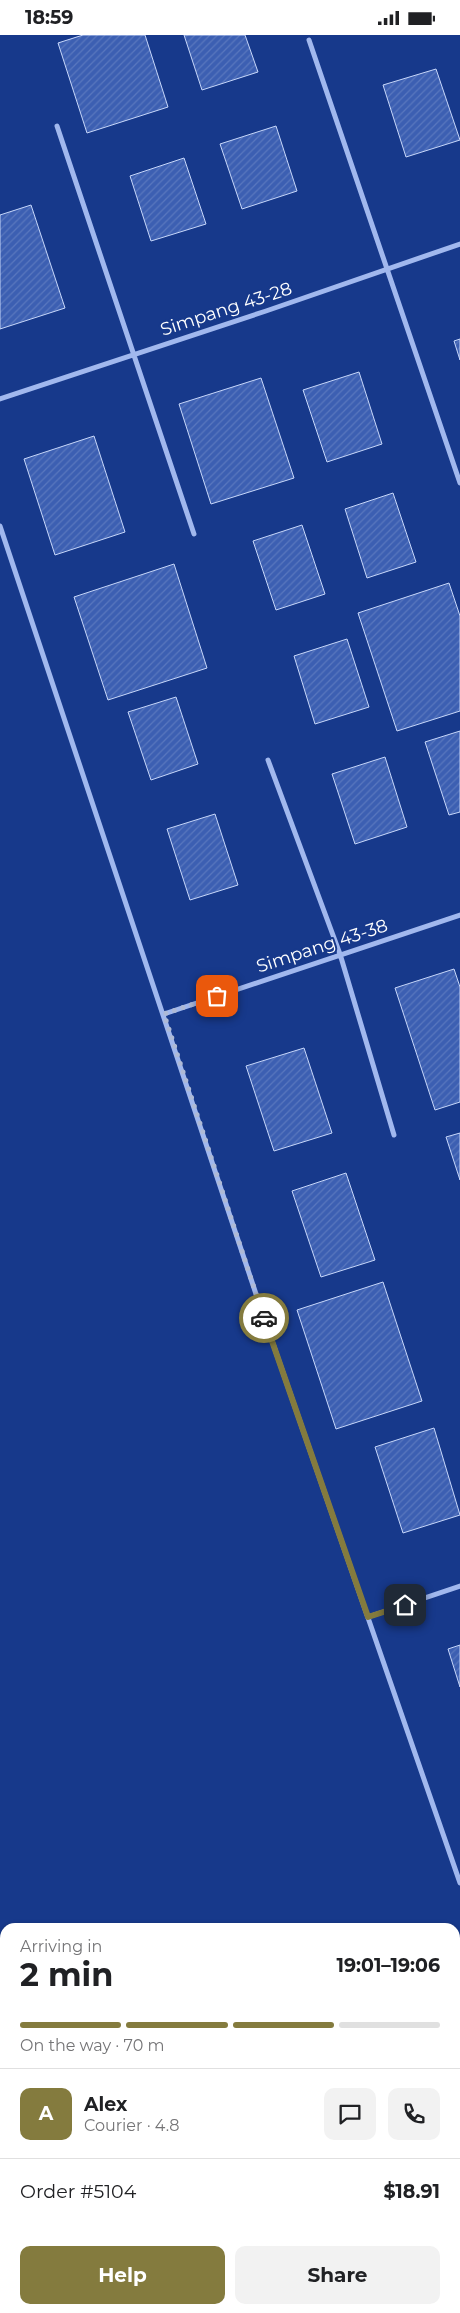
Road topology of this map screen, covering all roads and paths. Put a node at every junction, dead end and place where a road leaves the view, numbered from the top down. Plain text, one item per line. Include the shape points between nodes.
1 (309, 40) dead end
2 (57, 126) dead end
3 (460, 243) edge
4 (386, 270) junction
5 (133, 355) junction
6 (0, 399) edge
7 (460, 483) edge
8 (0, 526) edge
9 (194, 534) dead end
10 (268, 760) dead end
11 (460, 915) edge
12 (340, 954) junction
13 (164, 1014) junction
14 (394, 1135) dead end
15 (460, 1586) edge
16 (368, 1617) junction
17 (460, 1883) edge

1 - 4 street
2 - 5 street
3 - 4 street, Simpang 43-28
4 - 5 street, Simpang 43-28
4 - 7 street
5 - 6 street, Simpang 43-28
5 - 9 street
8 - 13 street
10 - 12 street
11 - 12 street, Simpang 43-38
12 - 13 street, Simpang 43-38
12 - 14 street
13 - 16 street via 262,1312
15 - 16 street
16 - 17 street

